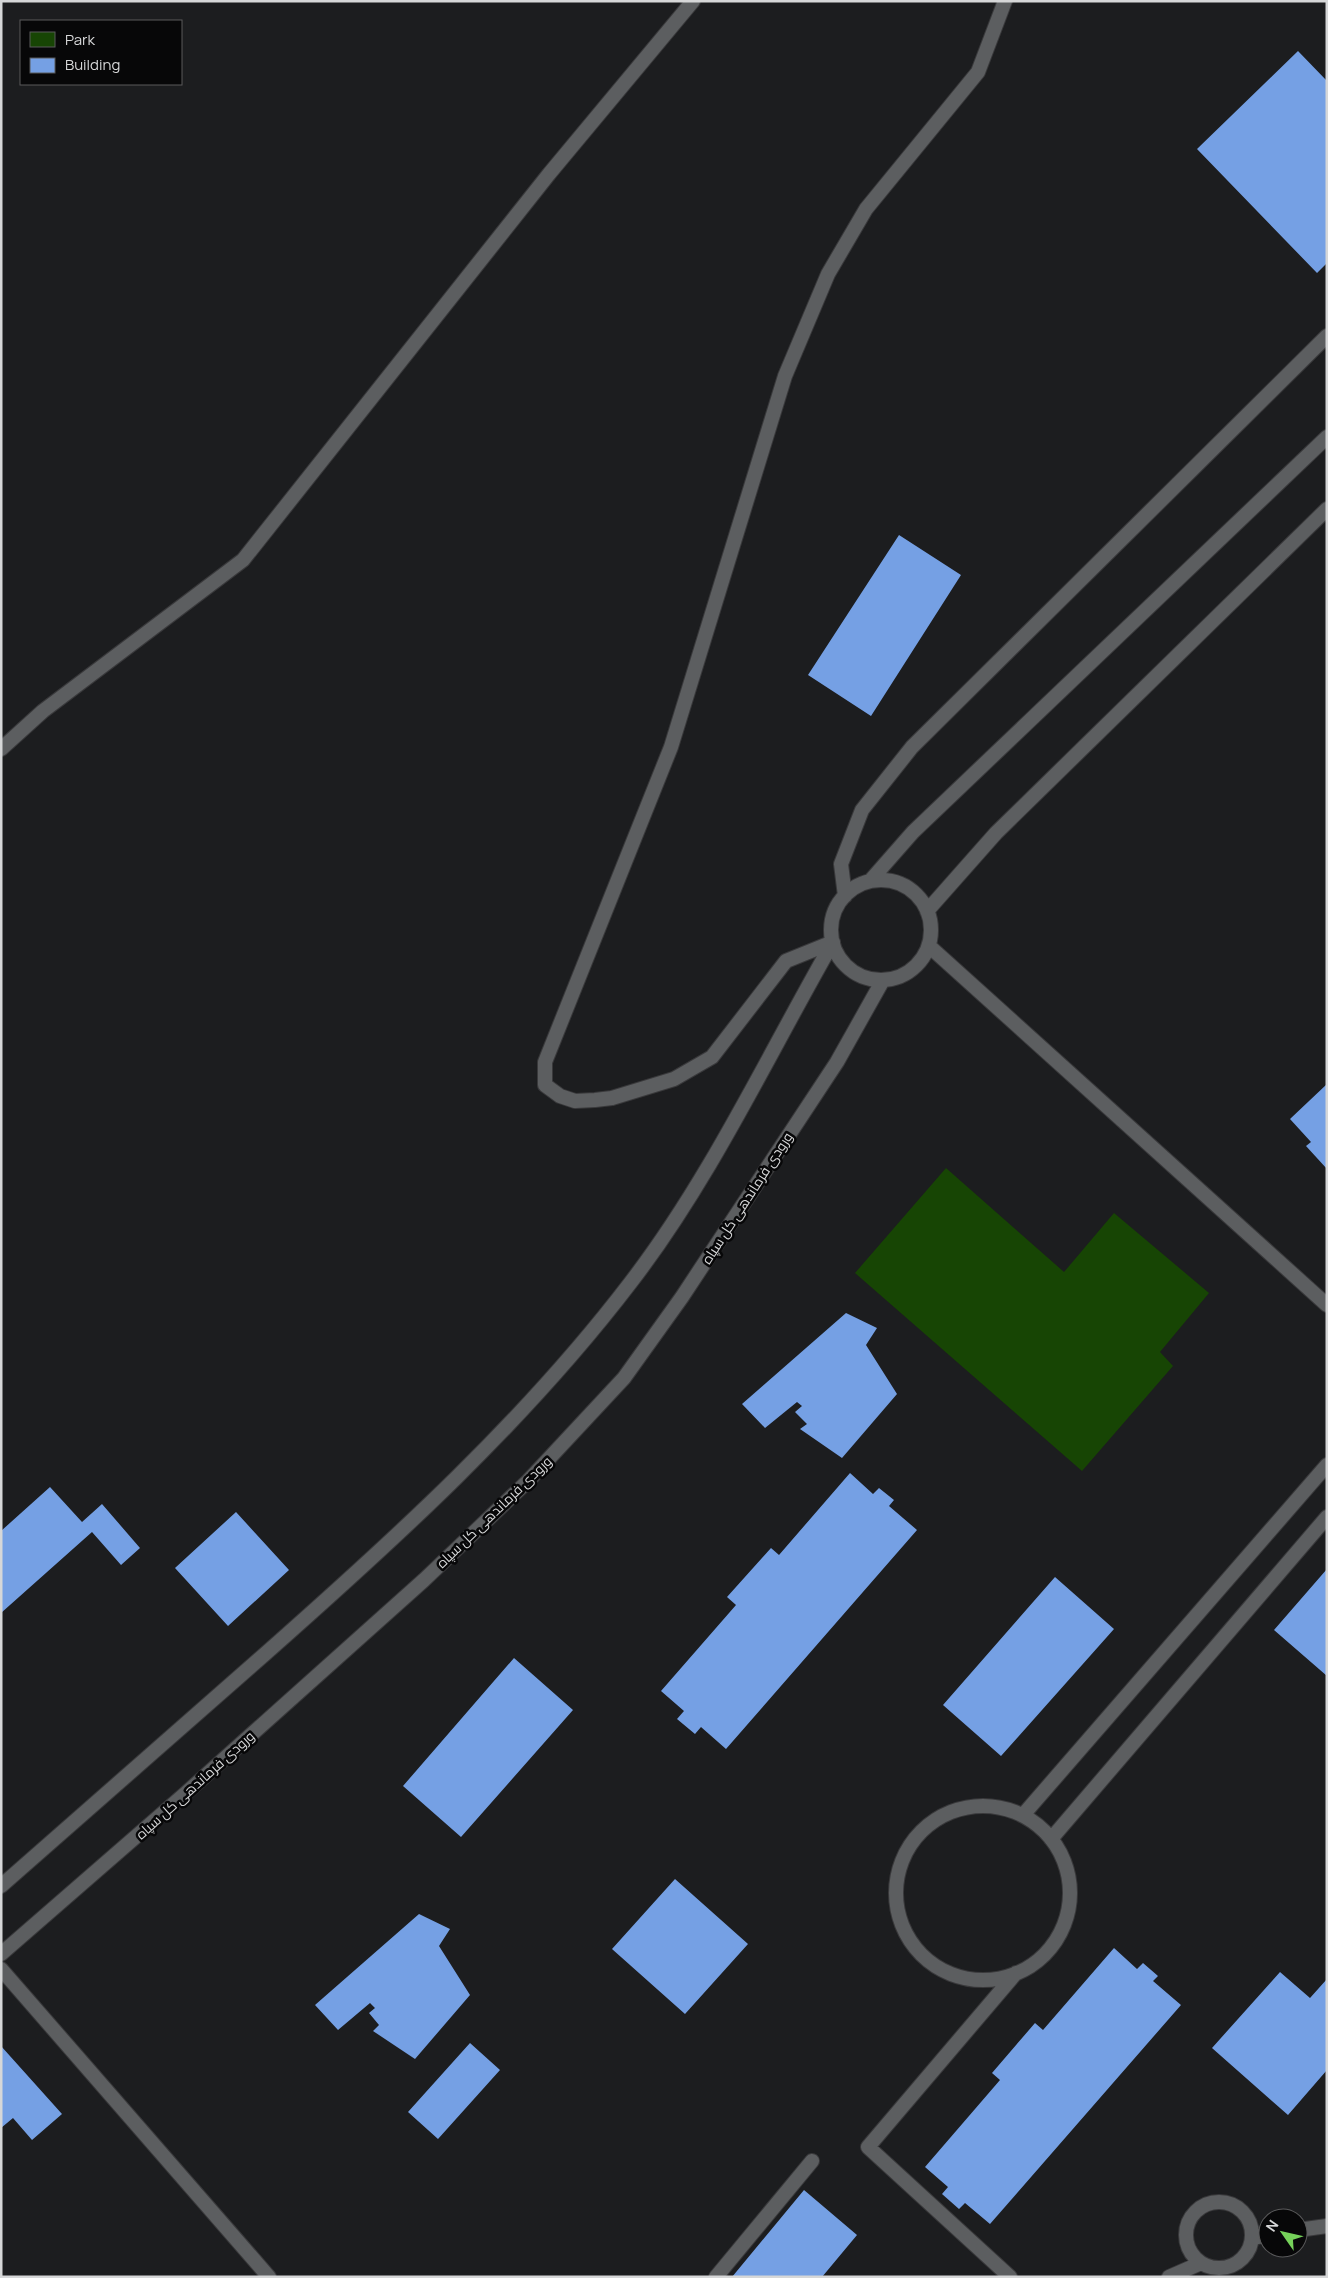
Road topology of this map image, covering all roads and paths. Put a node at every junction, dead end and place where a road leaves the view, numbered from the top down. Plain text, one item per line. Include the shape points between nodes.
1 (693, 1) edge
2 (1005, 1) edge
3 (1327, 336) edge
4 (1327, 437) edge
5 (1327, 509) edge
6 (1, 748) edge
7 (870, 881) junction
8 (845, 896) junction
9 (927, 911) junction
10 (833, 942) junction
11 (929, 946) junction
12 (883, 980) junction
13 (1327, 1305) edge
14 (1327, 1465) edge
15 (1327, 1516) edge
16 (1023, 1815) junction
17 (1051, 1839) junction
18 (1, 1886) edge
19 (1, 1954) edge
20 (1, 1969) edge
21 (1016, 1973) junction
22 (812, 2161) dead end
23 (1327, 2226) edge
24 (1308, 2229) edge
25 (1258, 2237) edge
26 (1252, 2238) junction
27 (1201, 2263) junction
28 (269, 2277) edge
29 (716, 2277) edge
30 (1010, 2277) edge
31 (1168, 2277) edge

1 - 6 lane via 549,174 243,560 43,711
2 - 10 lane via 978,72 866,209 828,274 785,376 671,747 545,1062 545,1085 560,1096 575,1101 612,1098 674,1079 712,1057 786,961
3 - 8 lane via 912,747 862,810 841,864
4 - 7 lane via 913,832
5 - 9 lane via 996,833
7 - 8 lane
7 - 9 lane via 904,885 918,896
8 - 10 lane via 832,922
9 - 11 lane via 931,922
10 - 12 lane via 836,952 851,970
10 - 18 lane via 686,1206 585,1341 459,1476 354,1576
11 - 12 lane via 906,973
11 - 13 lane
12 - 19 lane, ورودی فرماندهی کل سپاه via 838,1062 682,1297 624,1378 528,1481 430,1574
14 - 16 lane
15 - 17 lane
16 - 17 lane
16 - 21 lane via 994,1806 964,1808 936,1819 909,1848 900,1866 895,1895 901,1924 917,1950 939,1969 968,1979 998,1979
17 - 21 lane via 1066,1865 1070,1895 1064,1924 1049,1950
20 - 28 lane
21 - 30 lane via 868,2147
22 - 29 lane
23 - 24 lane
25 - 26 lane
26 - 27 lane via 1242,2258 1234,2265 1223,2268
26 - 27 lane via 1248,2218 1232,2204 1212,2202 1194,2213 1186,2234 1193,2255
27 - 31 lane

